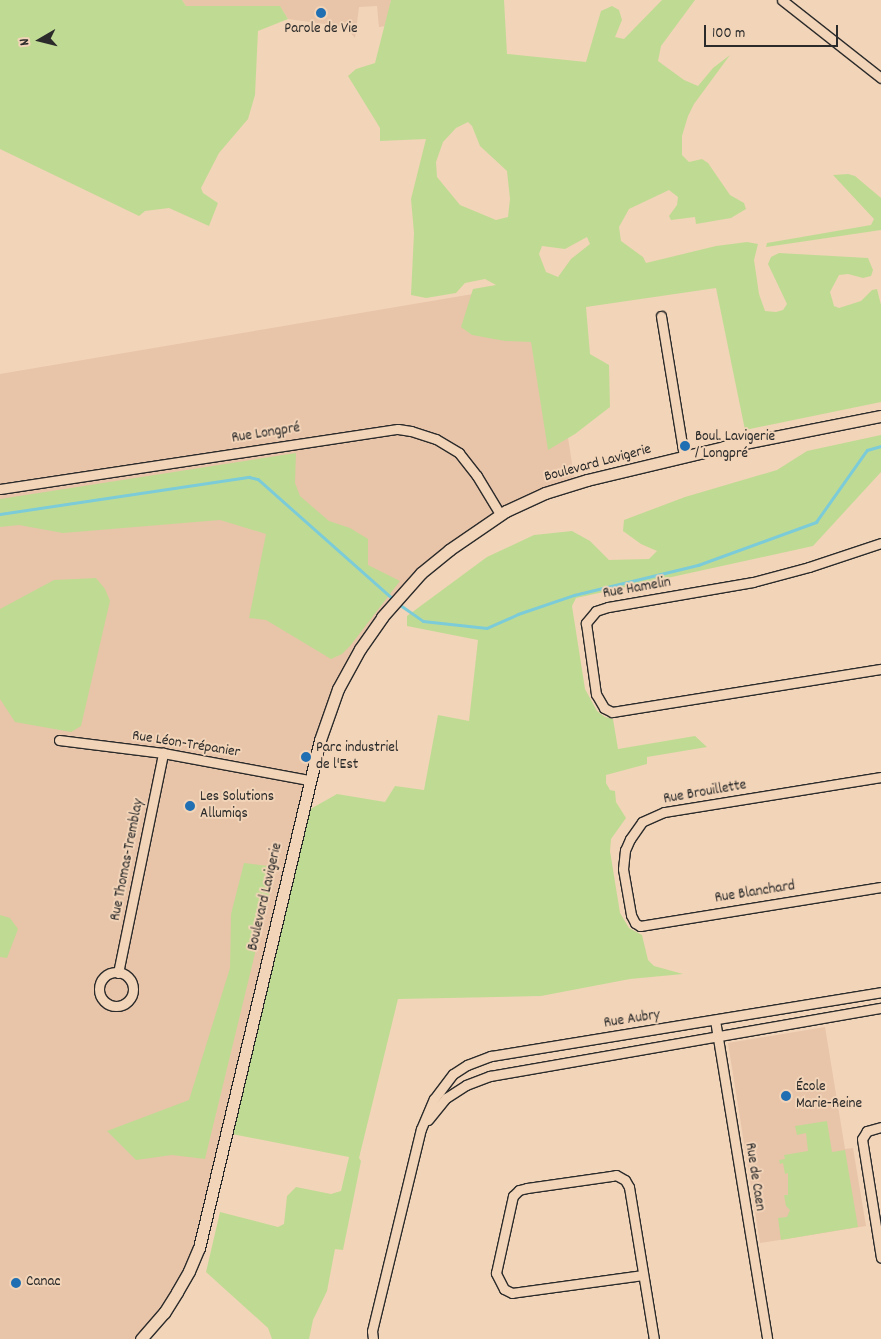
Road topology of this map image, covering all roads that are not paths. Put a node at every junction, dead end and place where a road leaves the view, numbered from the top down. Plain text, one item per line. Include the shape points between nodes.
1 (782, 0) edge
2 (881, 78) edge
3 (660, 316) dead end
4 (881, 416) edge
5 (684, 457) junction
6 (0, 489) edge
7 (500, 514) junction
8 (881, 543) edge
9 (881, 669) edge
10 (59, 740) dead end
11 (163, 753) junction
12 (881, 777) edge
13 (309, 780) junction
14 (881, 887) edge
15 (635, 923) joint
16 (118, 973) dead end
17 (881, 992) edge
18 (881, 1008) edge
19 (715, 1020) junction
20 (717, 1036) junction
21 (881, 1127) edge
22 (421, 1129) junction
23 (881, 1257) edge
24 (643, 1276) junction
25 (141, 1339) edge
26 (373, 1339) edge
27 (654, 1339) edge
28 (767, 1339) edge

1 - 2 street
3 - 5 street
4 - 5 street, Boulevard Lavigerie
5 - 7 street, Boulevard Lavigerie via 566,486
6 - 7 street, Rue Longpré via 398,429 436,438 458,454 477,476
7 - 13 street, Boulevard Lavigerie via 421,574 382,616 338,689
8 - 9 street, Rue Hamelin via 753,582 608,607 596,611 586,623 596,694 604,708 612,712
10 - 11 street, Rue Léon-Trépanier
11 - 13 street, Rue Léon-Trépanier
11 - 16 street, Rue Thomas-Tremblay
12 - 15 street, Rue Brouillette via 664,812 642,822 625,850 623,869
13 - 25 street, Boulevard Lavigerie via 199,1248 189,1272 164,1313
14 - 15 street, Rue Blanchard via 640,926
17 - 19 street, Rue Aubry
18 - 20 street, Rue Aubry
19 - 20 street, Rue de Caen
19 - 22 street, Rue Aubry via 491,1056 453,1074 434,1099
20 - 22 street, Rue Aubry via 490,1076 466,1085 446,1098
20 - 28 street, Rue de Caen
21 - 23 street via 867,1131 862,1147
22 - 26 street, Rue Aubry via 372,1331
24 - 24 street via 629,1187 625,1180 616,1175 527,1188 514,1196 496,1273 504,1289 512,1293
24 - 27 street

